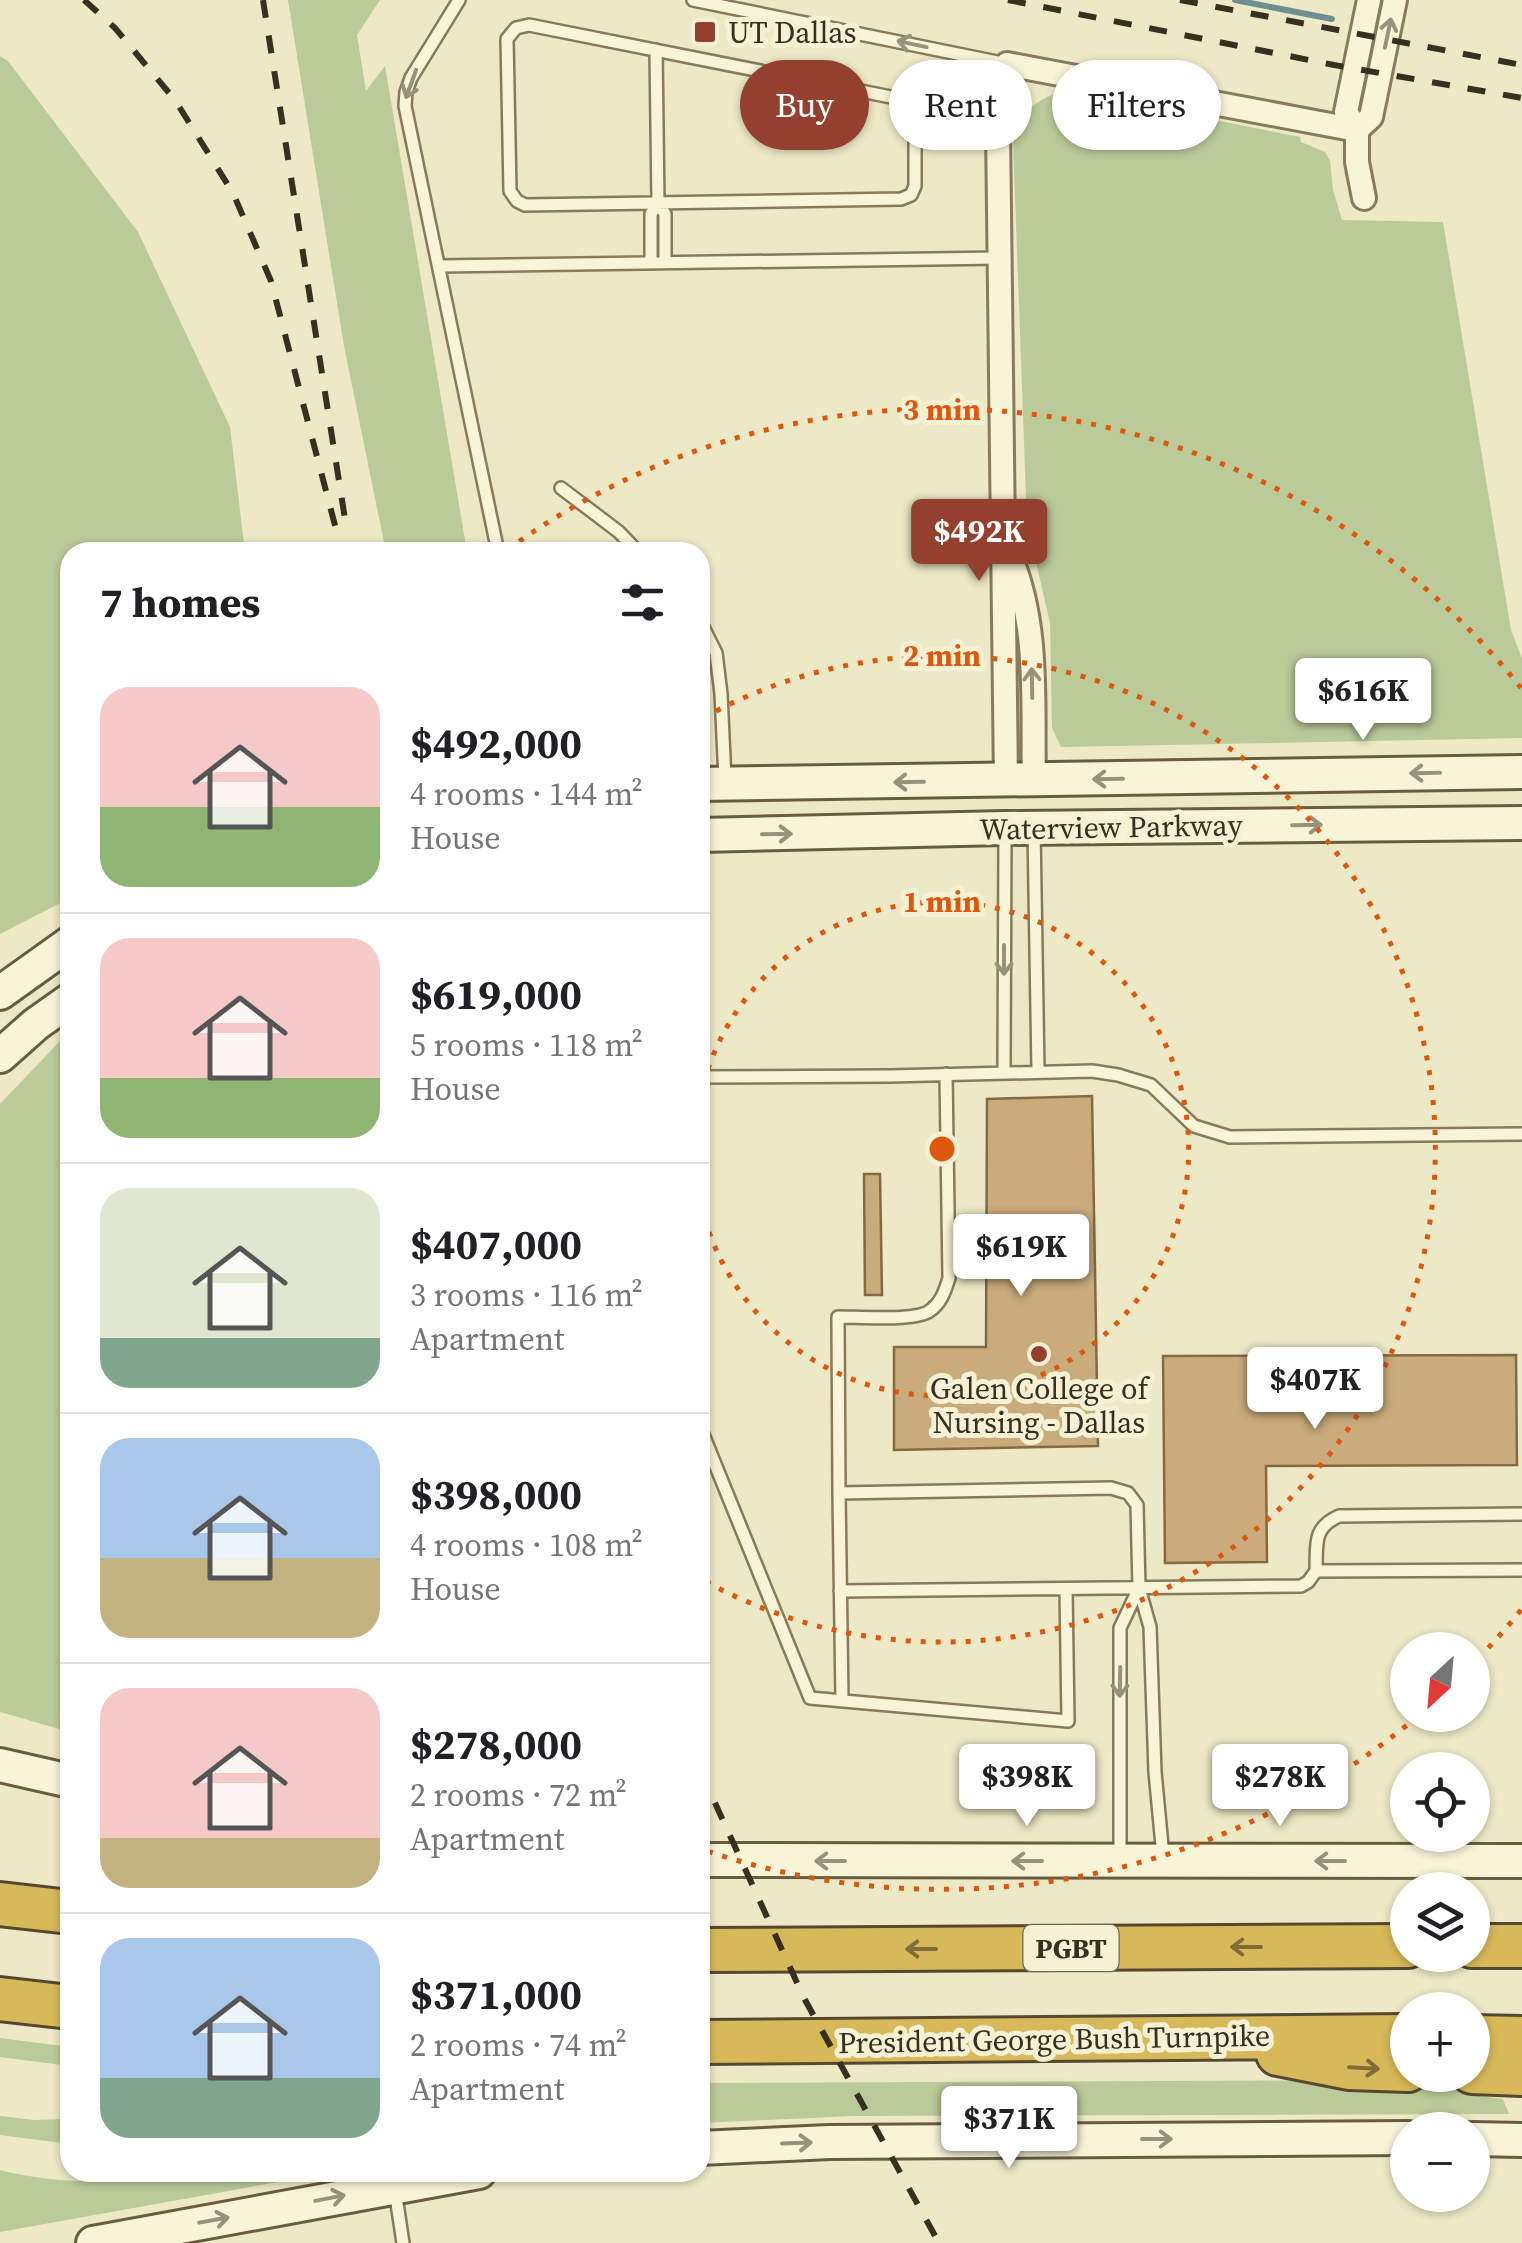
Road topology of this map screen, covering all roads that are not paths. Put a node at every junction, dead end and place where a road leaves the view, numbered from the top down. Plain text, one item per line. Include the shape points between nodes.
1 (459, 0) edge
2 (693, 0) edge
3 (1369, 0) edge
4 (1395, 0) edge
5 (656, 50) junction
6 (987, 60) edge
7 (1032, 69) edge
8 (1358, 130) junction
9 (999, 150) edge
10 (1364, 198) dead end
11 (658, 203) junction
12 (1000, 258) junction
13 (651, 262) junction
14 (665, 262) junction
15 (439, 266) junction
16 (561, 488) dead end
17 (496, 542) edge
18 (628, 542) edge
19 (710, 640) edge
20 (1522, 772) edge
21 (1020, 781) junction
22 (713, 784) edge
23 (1522, 823) edge
24 (1019, 828) junction
25 (710, 835) edge
26 (60, 950) edge
27 (0, 993) edge
28 (60, 1007) edge
29 (0, 1056) edge
30 (1038, 1070) junction
31 (1004, 1071) junction
32 (946, 1074) junction
33 (710, 1078) edge
34 (1522, 1134) edge
35 (710, 1452) edge
36 (839, 1493) junction
37 (1522, 1514) edge
38 (1522, 1570) edge
39 (1316, 1571) junction
40 (1139, 1588) junction
41 (1066, 1590) junction
42 (840, 1591) junction
43 (842, 1700) junction
44 (0, 1764) edge
45 (60, 1779) edge
46 (710, 1860) edge
47 (1164, 1860) junction
48 (1522, 1860) edge
49 (1120, 1861) junction
50 (0, 1904) edge
51 (60, 1911) edge
52 (1390, 1946) edge
53 (1490, 1946) edge
54 (1522, 1946) edge
55 (710, 1950) edge
56 (0, 1999) edge
57 (60, 2007) edge
58 (1390, 2036) edge
59 (1490, 2037) edge
60 (1200, 2038) junction
61 (1522, 2038) edge
62 (710, 2042) edge
63 (1390, 2069) edge
64 (1490, 2073) edge
65 (1522, 2074) edge
66 (1390, 2138) edge
67 (1490, 2139) edge
68 (1522, 2140) edge
69 (710, 2148) edge
70 (418, 2182) edge
71 (394, 2186) junction
72 (93, 2243) edge
73 (402, 2243) edge

1 -> 15 lane via 406,92
6 -> 2 lane
3 - 8 street via 1346,112
8 -> 4 street via 1371,117
5 - 11 lane
5 - 11 lane via 530,25 507,39 510,190 517,201
5 - 11 lane via 910,104 916,186 901,199
7 - 8 street
8 - 10 street
9 - 12 street
11 - 13 lane
11 - 14 lane via 665,214
12 - 14 lane
12 - 21 street via 1004,544
13 - 14 lane
13 - 15 lane
15 - 17 lane
16 - 18 lane
19 - 22 lane via 716,652
20 -> 21 main road, Waterview Parkway
21 -> 22 main road, Waterview Parkway
21 - 24 main road
24 -> 23 main road, Waterview Parkway
25 -> 24 main road, Waterview Parkway
24 - 30 lane
24 -> 31 lane
26 - 27 main road
28 - 29 main road
30 - 31 lane
30 - 34 lane via 1132,1078 1151,1085 1194,1126 1230,1137
31 - 32 lane
32 - 33 lane
32 - 36 lane via 949,1278 930,1311 838,1318
35 - 43 lane via 810,1698
36 - 40 lane via 1128,1493 1137,1505
36 - 42 lane
37 - 39 lane via 1339,1516 1317,1536
38 - 39 lane
39 - 40 lane via 1301,1586
40 - 41 lane
40 - 47 lane via 1150,1628
40 -> 49 lane via 1120,1628
41 - 42 lane
41 - 43 lane via 1068,1721
42 - 43 lane
44 - 45 main road
49 -> 46 main road
48 -> 47 main road
47 - 49 main road
50 - 51 highway
52 -> 55 highway, PGBT
53 - 54 highway
56 - 57 highway
58 - 60 highway, President George Bush Turnpike
59 - 61 highway
60 - 62 highway, President George Bush Turnpike
60 -> 63 highway via 1349,2068
64 - 65 highway
69 -> 66 main road
67 - 68 main road
70 - 71 main road
72 -> 71 main road
71 - 73 lane

